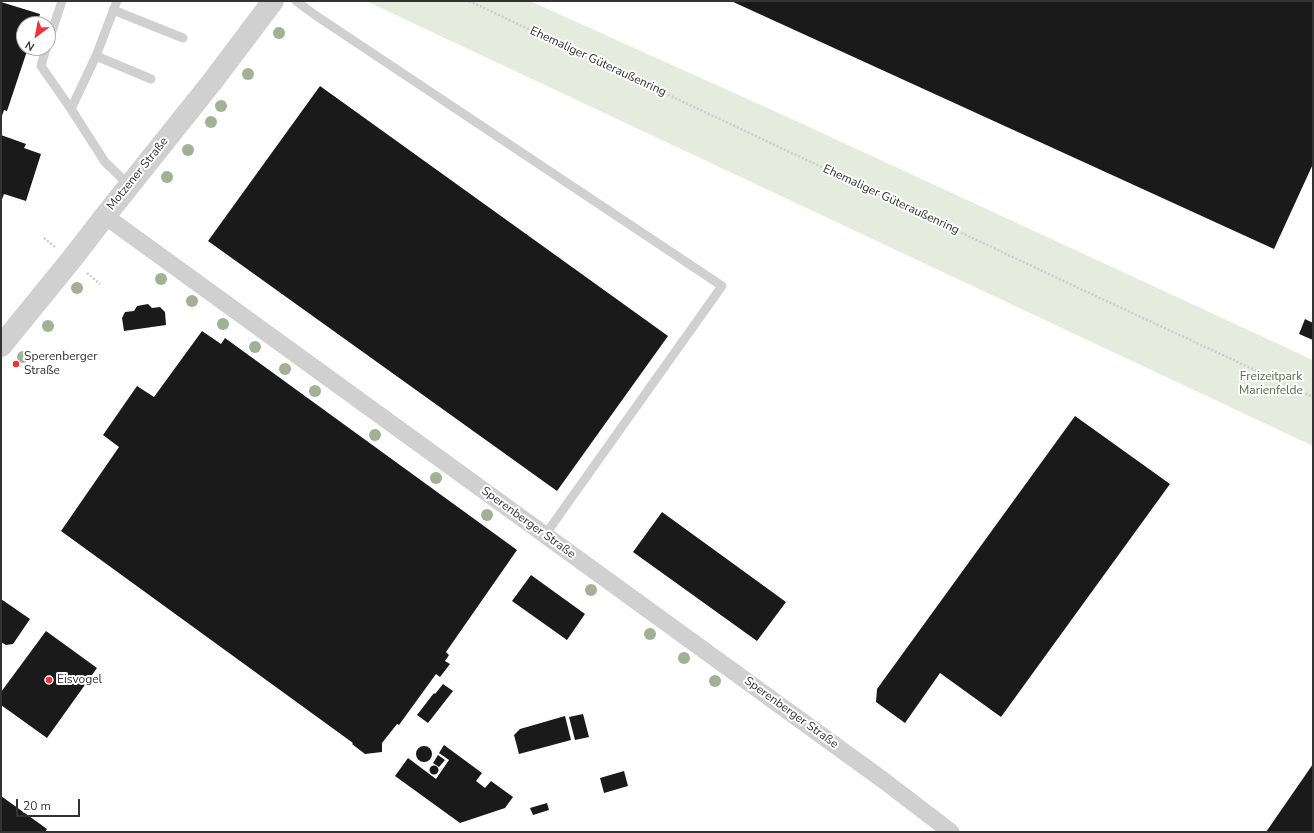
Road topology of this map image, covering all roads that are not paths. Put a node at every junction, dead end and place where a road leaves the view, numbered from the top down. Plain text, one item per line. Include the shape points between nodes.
1 (62, 1) edge
2 (273, 1) edge
3 (296, 1) edge
4 (115, 5) edge
5 (56, 19) edge
6 (183, 38) dead end
7 (44, 56) edge
8 (96, 56) junction
9 (151, 79) dead end
10 (71, 109) junction
11 (130, 186) junction
12 (105, 216) junction
13 (1, 346) edge
14 (545, 535) junction
15 (951, 832) edge

1 - 5 lane
2 - 11 street, Motzener Straße
3 - 14 lane via 722,286
4 - 6 lane
4 - 8 lane
7 - 10 lane via 41,66
8 - 9 lane
8 - 10 lane
10 - 11 lane via 105,162
11 - 12 street, Motzener Straße
12 - 13 street, Motzener Straße
12 - 14 street, Sperenberger Straße
14 - 15 street, Sperenberger Straße

